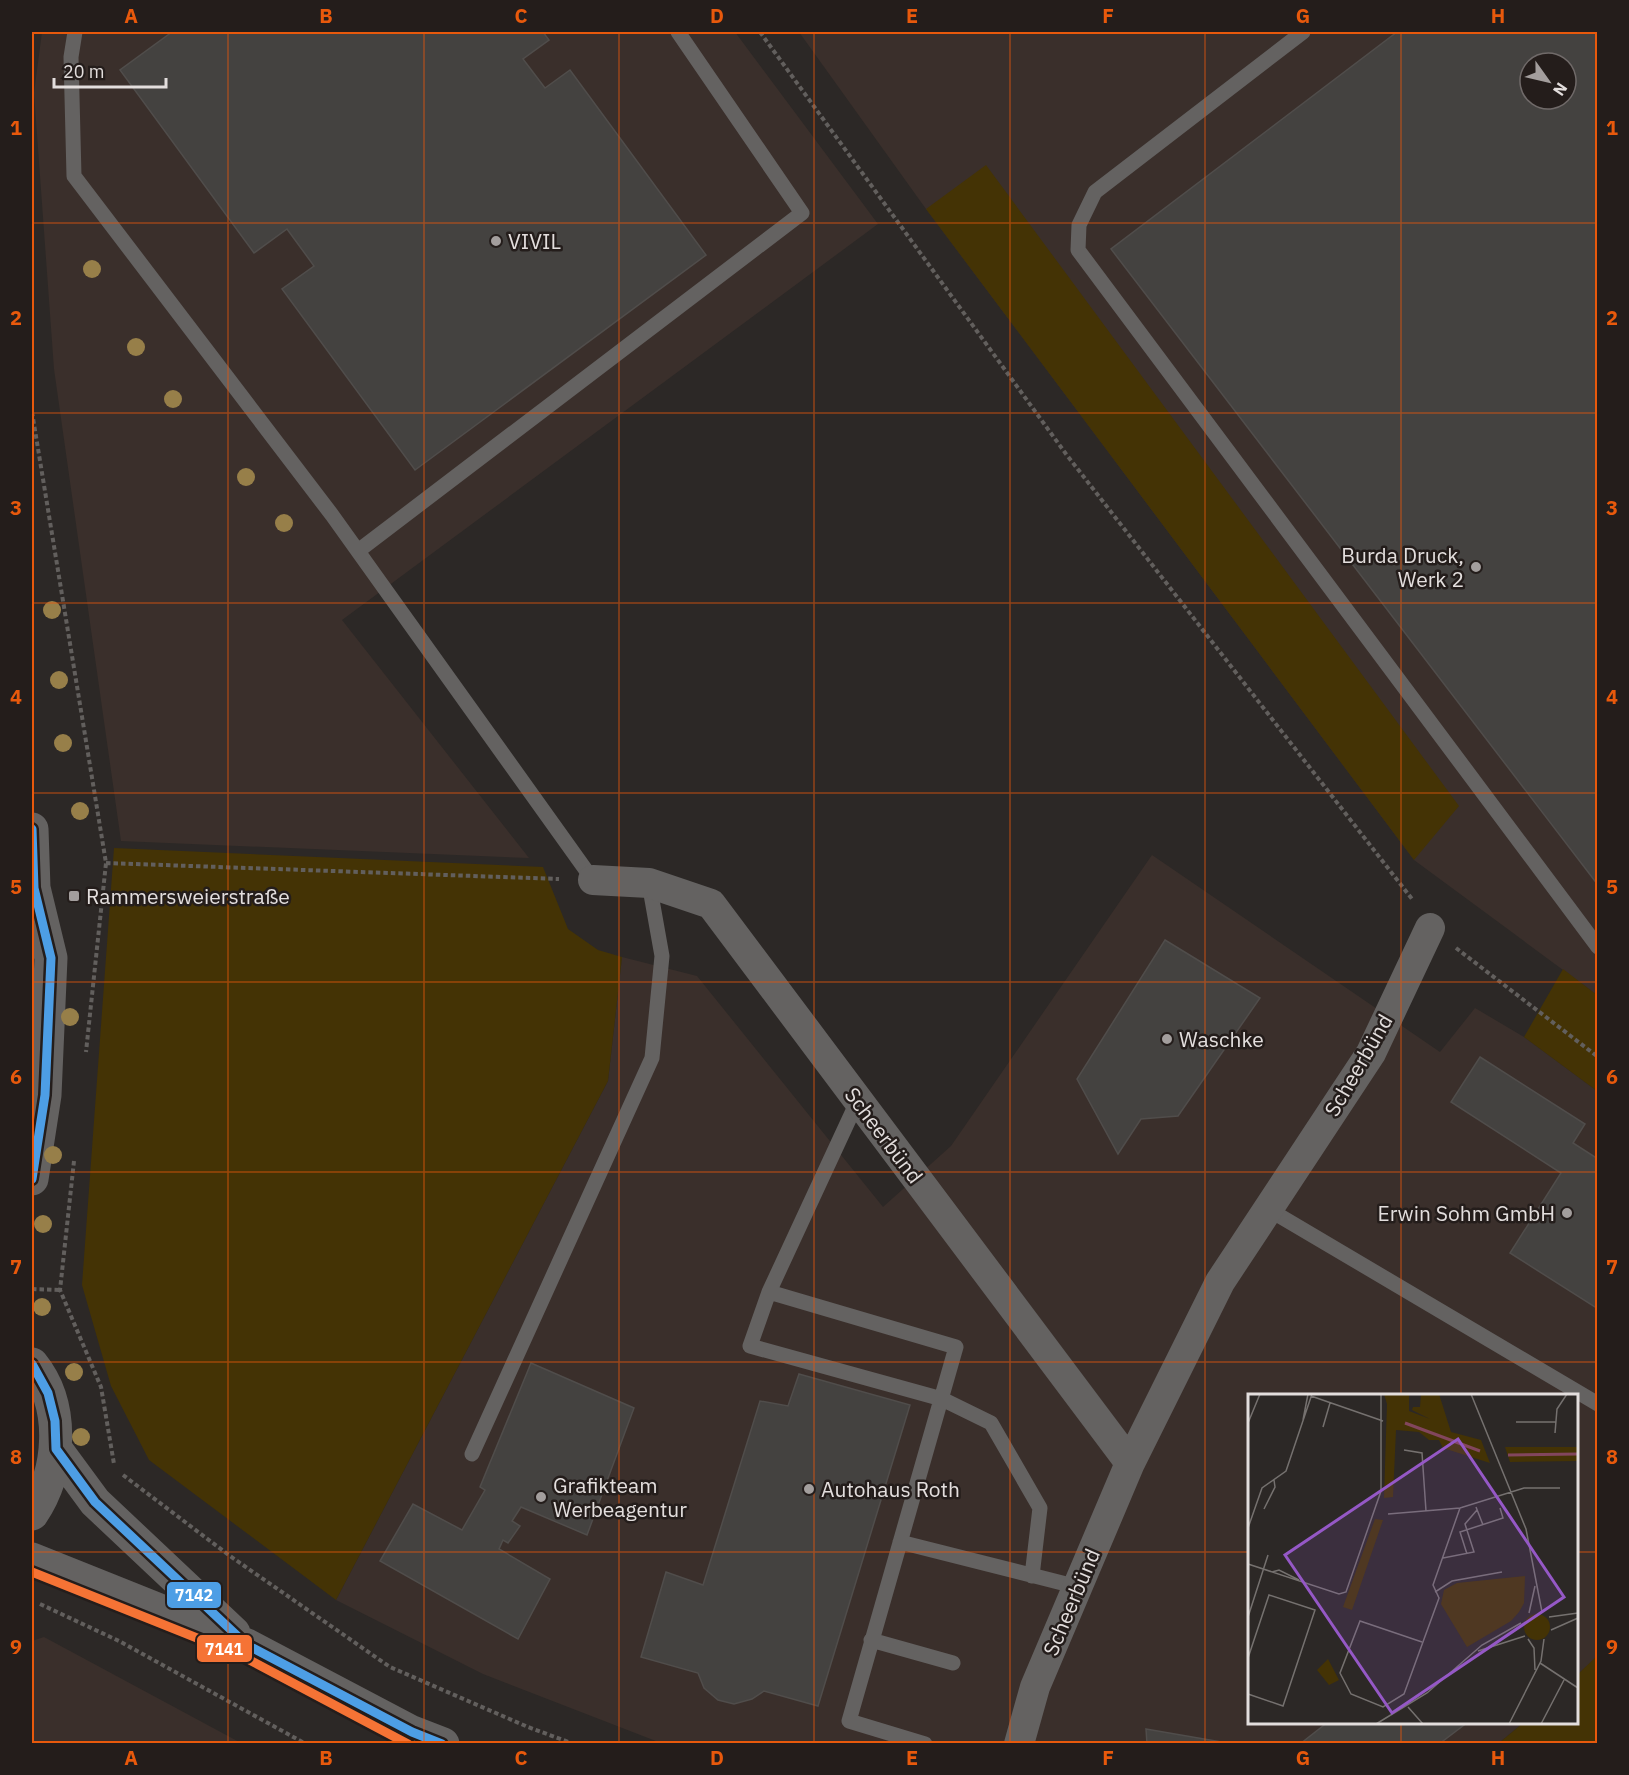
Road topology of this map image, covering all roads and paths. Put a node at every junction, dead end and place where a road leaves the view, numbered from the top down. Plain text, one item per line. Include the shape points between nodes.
1 (75, 32) edge
2 (678, 32) edge
3 (760, 32) edge
4 (1303, 32) edge
5 (32, 412) edge
6 (358, 551) junction
7 (32, 829) edge
8 (106, 863) junction
9 (593, 880) junction
10 (650, 884) junction
11 (33, 895) edge
12 (1430, 928) junction
13 (1598, 947) edge
14 (86, 1053) dead end
15 (1598, 1057) edge
16 (858, 1100) junction
17 (74, 1160) dead end
18 (32, 1179) edge
19 (1268, 1209) junction
20 (32, 1288) edge
21 (60, 1290) junction
22 (769, 1292) junction
23 (32, 1364) edge
24 (942, 1399) junction
25 (1598, 1404) edge
26 (56, 1449) junction
27 (472, 1454) dead end
28 (1130, 1463) junction
29 (32, 1514) edge
30 (900, 1542) junction
31 (32, 1559) edge
32 (1032, 1576) junction
33 (1078, 1587) junction
34 (34, 1601) dead end
35 (871, 1640) junction
36 (247, 1645) junction
37 (953, 1663) dead end
38 (306, 1743) edge
39 (443, 1743) edge
40 (574, 1743) edge
41 (925, 1743) edge
42 (1019, 1743) edge

1 - 6 lane via 71,57 74,176
2 - 6 lane via 802,213
3 - 12 path via 1066,454 1404,886
4 - 13 lane via 1095,192 1079,225 1078,250
5 - 8 path
6 - 9 lane
7 - 11 street
8 - 9 path
8 - 14 path
9 - 10 street, Scheerbünd
10 - 16 street, Scheerbünd via 711,904
10 - 27 lane via 662,956 652,1058
11 - 18 street via 51,958 45,1095
12 - 15 path
12 - 19 street, Scheerbünd via 1371,1053
16 - 22 lane
16 - 28 street, Scheerbünd
17 - 21 path
19 - 25 lane
19 - 28 street, Scheerbünd via 1220,1282
20 - 21 path
21 - 40 path via 101,1387 115,1469 230,1556 390,1667
22 - 24 lane via 956,1347
22 - 24 lane via 750,1346
23 - 26 street via 48,1393
24 - 30 lane
24 - 32 lane via 991,1422 1040,1508
26 - 29 street via 51,1477
26 - 36 street via 95,1502
28 - 33 street, Scheerbünd
30 - 32 lane
30 - 35 lane
31 - 36 street
32 - 33 lane
33 - 42 street, Scheerbünd via 1035,1687
34 - 38 path via 119,1641
35 - 37 lane
35 - 41 lane via 849,1720
36 - 39 street via 412,1732

